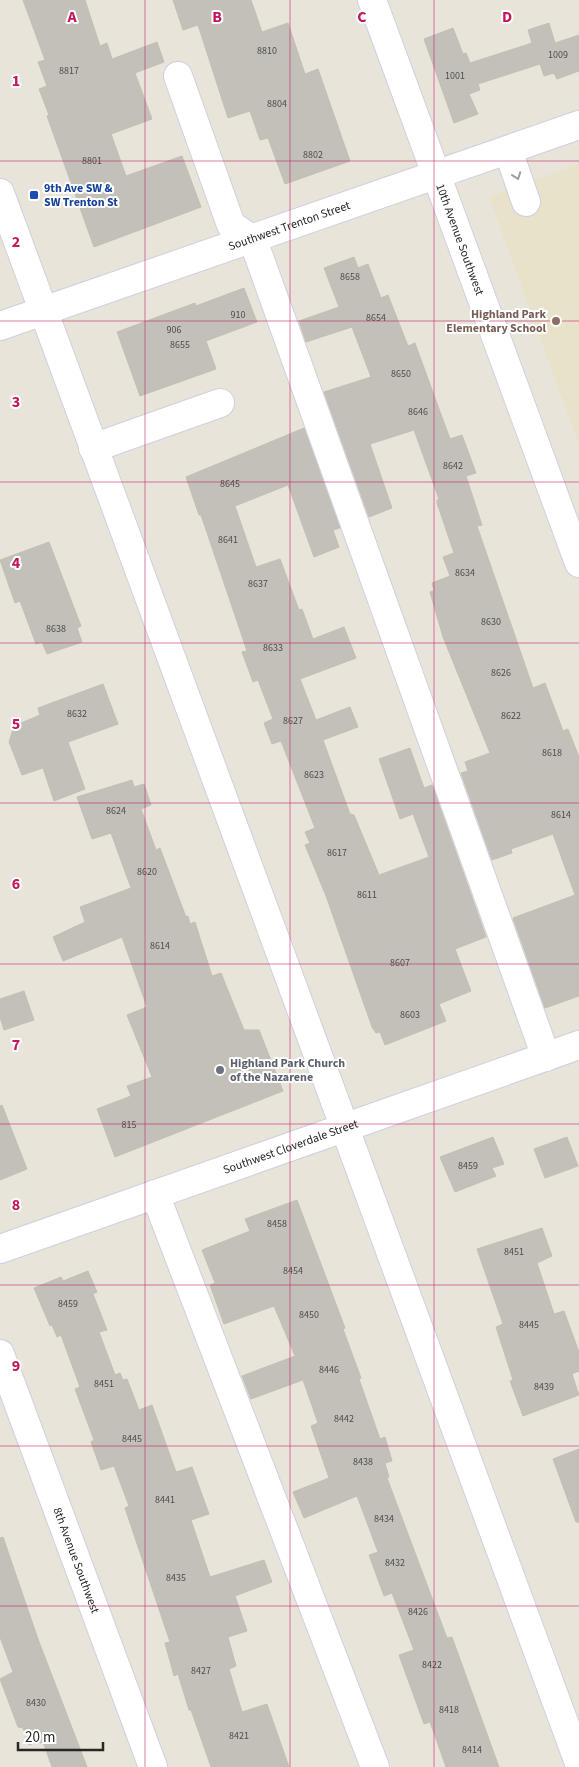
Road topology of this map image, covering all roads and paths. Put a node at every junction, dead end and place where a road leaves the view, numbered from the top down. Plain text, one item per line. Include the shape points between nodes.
1 (372, 0) edge
2 (178, 76) dead end
3 (579, 125) edge
4 (508, 150) junction
5 (437, 175) junction
6 (0, 194) edge
7 (526, 202) dead end
8 (253, 240) junction
9 (43, 311) junction
10 (0, 326) edge
11 (220, 403) dead end
12 (93, 448) junction
13 (579, 563) edge
14 (579, 1045) edge
15 (546, 1057) junction
16 (344, 1128) junction
17 (155, 1194) junction
18 (0, 1249) edge
19 (0, 1354) edge
20 (579, 1763) edge
21 (153, 1767) edge
22 (375, 1767) edge

1 - 5 street, 10th Avenue Southwest
2 - 8 street via 231,225
3 - 4 street, Southwest Trenton Street
4 - 5 street, Southwest Trenton Street
4 -> 7 street
5 - 8 street, Southwest Trenton Street
5 - 13 street, 10th Avenue Southwest
6 - 9 street
8 - 9 street, Southwest Trenton Street
8 - 15 street
9 - 10 street, Southwest Trenton Street
9 - 12 street
11 - 12 street
12 - 16 street
14 - 15 street, Southwest Cloverdale Street
15 - 16 street, Southwest Cloverdale Street
16 - 17 street, Southwest Cloverdale Street
16 - 20 street
17 - 18 street, Southwest Cloverdale Street
17 - 22 street
19 - 21 street, 8th Avenue Southwest

